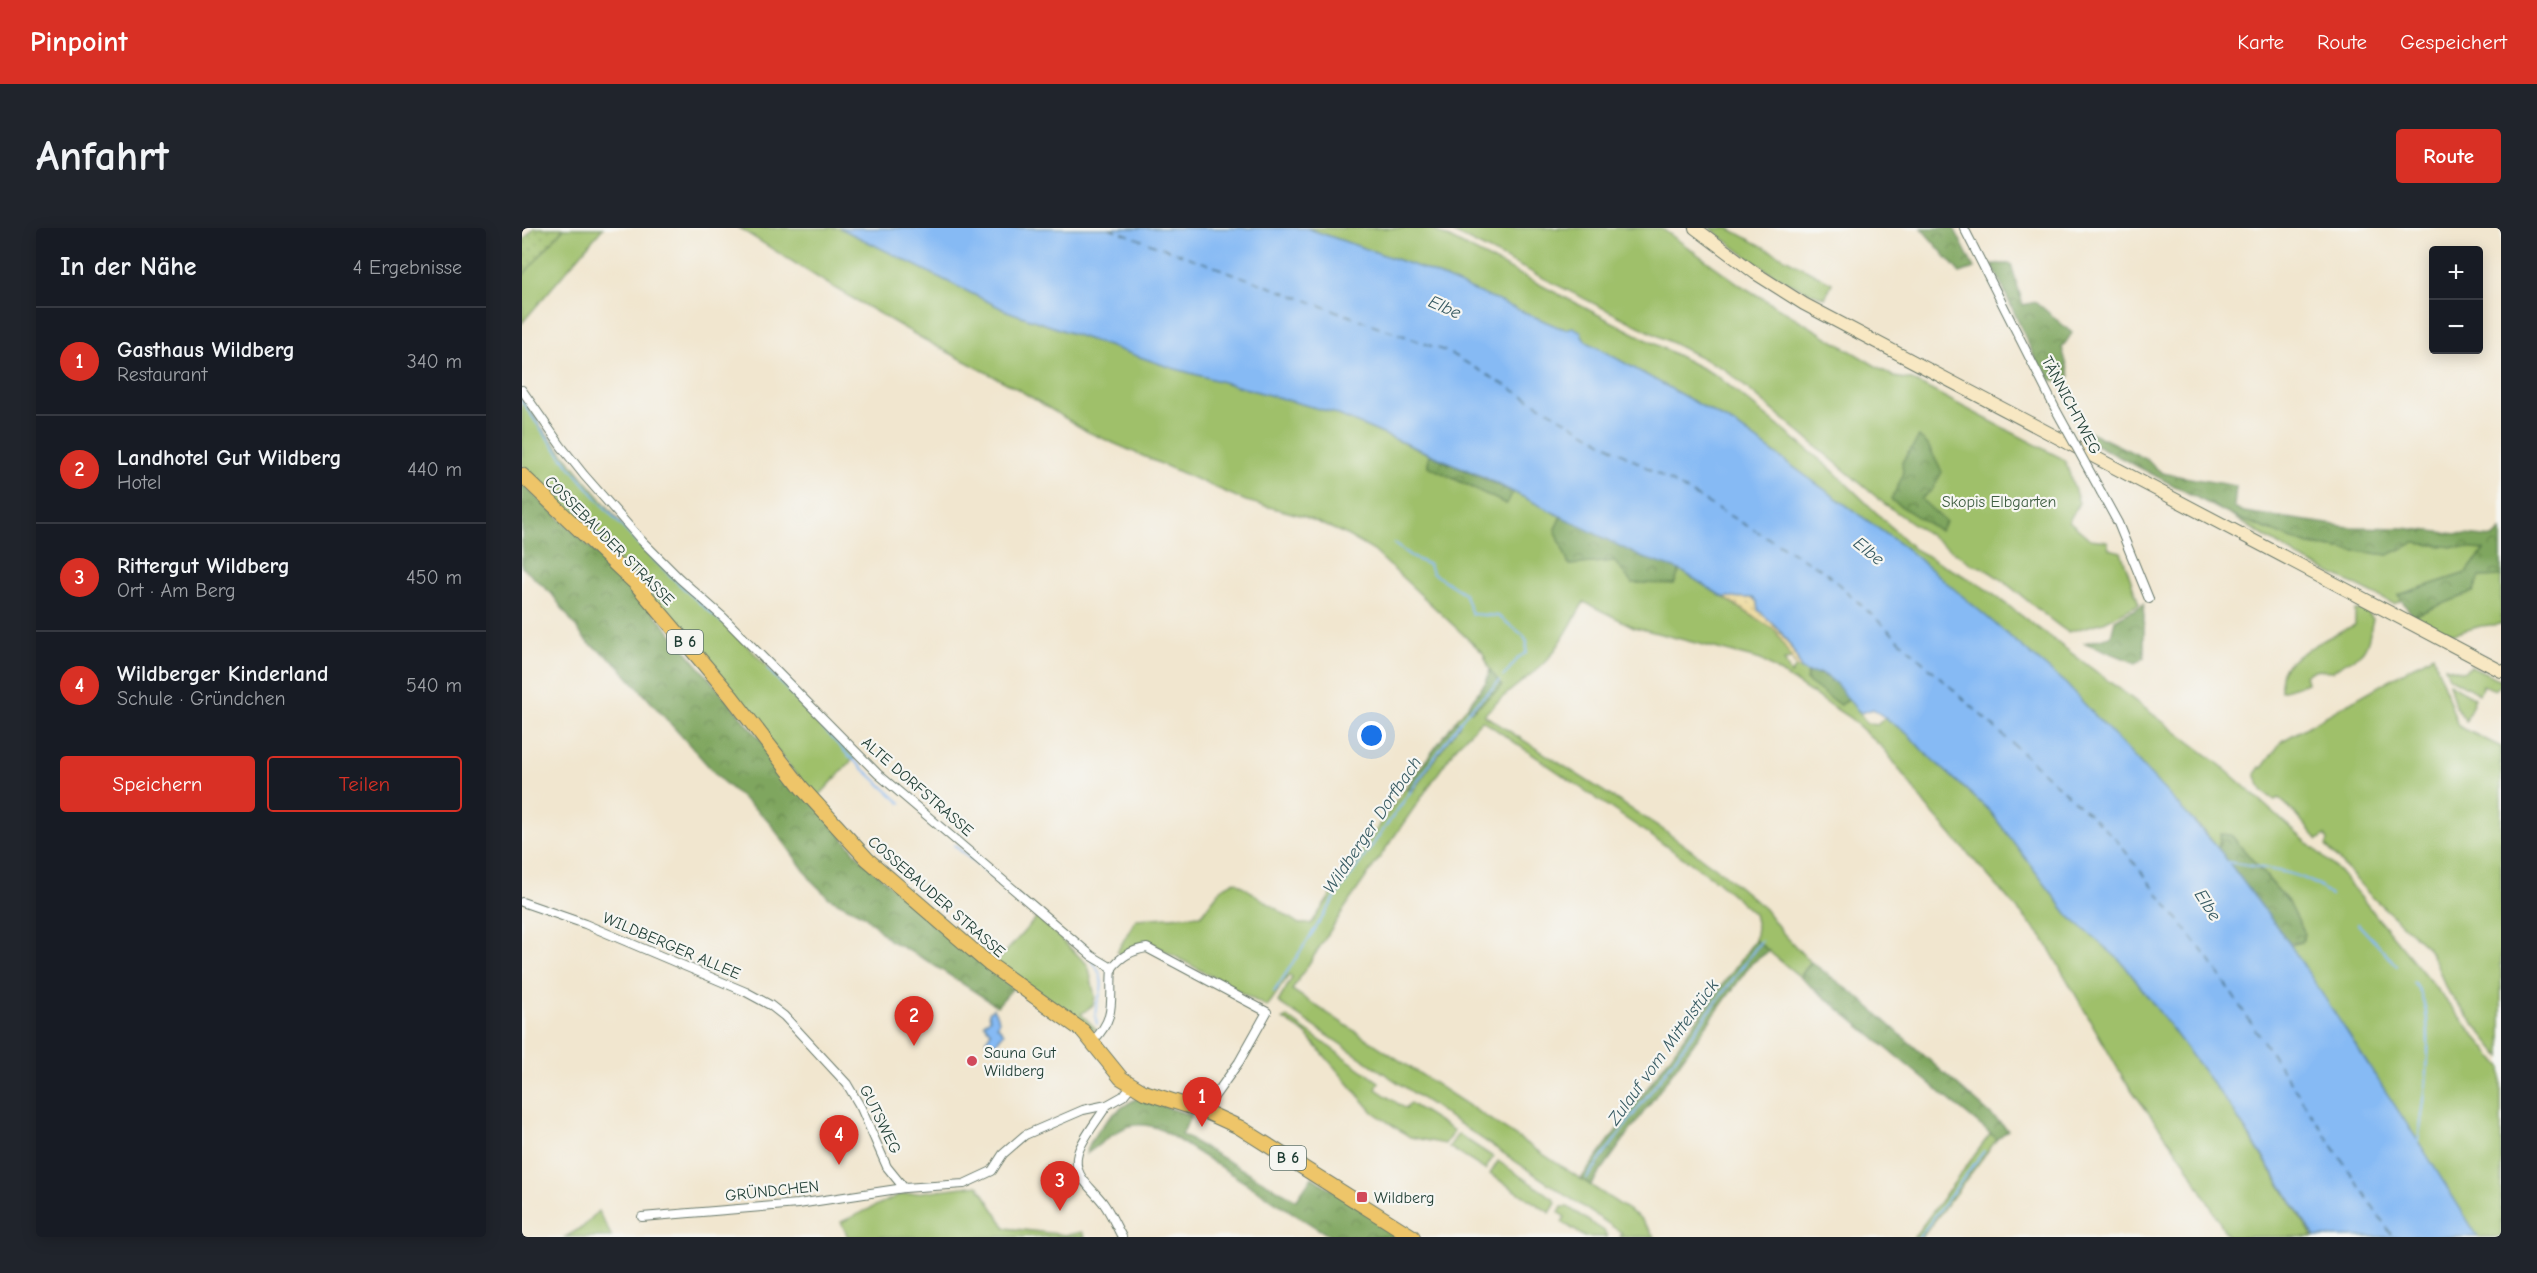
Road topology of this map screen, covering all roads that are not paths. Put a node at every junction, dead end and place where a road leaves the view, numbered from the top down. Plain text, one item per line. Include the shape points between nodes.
1 (1695, 228) edge
2 (1964, 228) edge
3 (522, 390) edge
4 (522, 476) edge
5 (2149, 598) dead end
6 (2501, 671) edge
7 (522, 902) edge
8 (1112, 968) junction
9 (800, 1033) joint
10 (1093, 1041) junction
11 (1131, 1086) junction
12 (1107, 1105) junction
13 (1204, 1111) junction
14 (904, 1188) junction
15 (642, 1217) dead end
16 (1122, 1237) edge
17 (1413, 1237) edge

1 - 6 main road via 1804,304
2 - 5 street, TÄNNICHTWEG, bridge via 2118,524
3 - 8 street, ALTE DORFSTRASSE via 561,446 642,541 724,618 855,752 1092,956
4 - 10 main road, COSSEBAUDER STRASSE / B 6 via 636,584 802,788 867,859 989,964 1073,1022
7 - 9 street, WILDBERGER ALLEE via 747,992 770,1005
8 - 10 street via 1112,1010
8 - 13 street via 1134,950 1147,948 1267,1012 1239,1062
9 - 14 street, GUTSWEG via 856,1097 887,1167
10 - 11 main road, COSSEBAUDER STRASSE / B 6 via 1109,1065
11 - 12 street
11 - 13 main road, COSSEBAUDER STRASSE / B 6
12 - 14 street via 1083,1110 1025,1135 1003,1154 992,1172 964,1184
12 - 16 street via 1077,1154 1077,1167
13 - 17 main road, COSSEBAUDER STRASSE / B 6 via 1239,1127
14 - 15 street, GRÜNDCHEN via 787,1205

